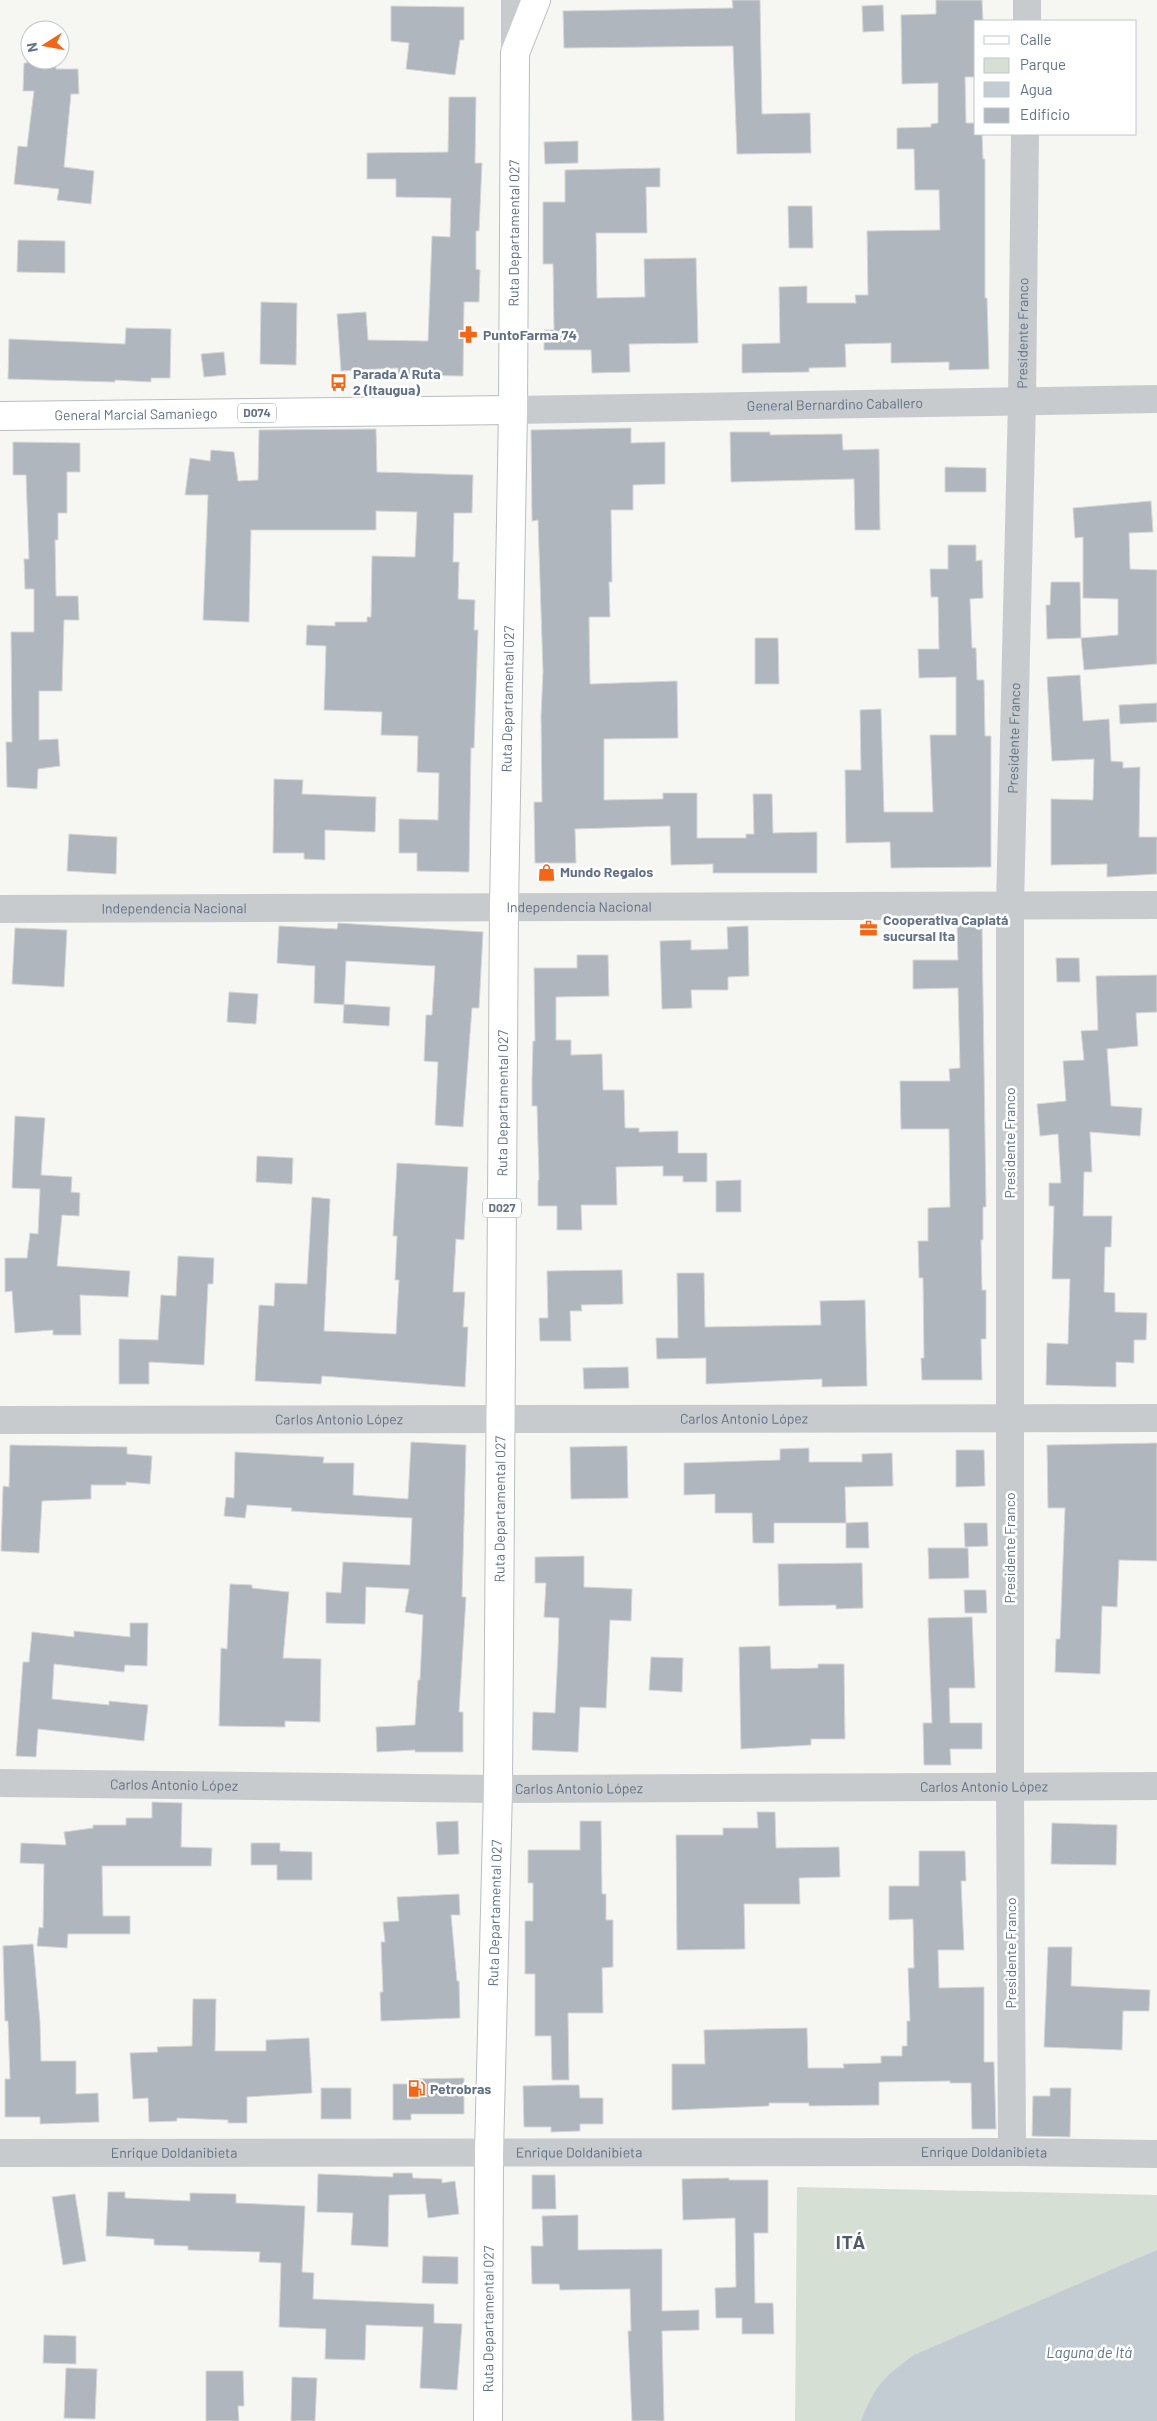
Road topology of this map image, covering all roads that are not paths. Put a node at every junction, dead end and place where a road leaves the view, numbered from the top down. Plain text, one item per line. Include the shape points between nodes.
1 (515, 0) edge
2 (536, 0) edge
3 (1027, 0) edge
4 (1027, 20) edge
5 (515, 53) junction
6 (1025, 135) edge
7 (1157, 399) edge
8 (1022, 401) junction
9 (513, 410) junction
10 (0, 416) edge
11 (1157, 905) edge
12 (1010, 906) junction
13 (504, 907) junction
14 (0, 908) edge
15 (1157, 1418) edge
16 (1010, 1419) junction
17 (0, 1420) edge
18 (500, 1421) junction
19 (0, 1783) edge
20 (1157, 1786) edge
21 (1010, 1788) junction
22 (498, 1789) junction
23 (1012, 2152) junction
24 (490, 2153) junction
25 (0, 2154) edge
26 (1157, 2154) edge
27 (488, 2421) edge

1 - 5 street
2 - 5 main road, Ruta Departamental 027 / D027
3 - 4 street
5 - 9 main road, Ruta Departamental 027 / D027
6 - 8 street, Presidente Franco
7 - 8 street, General Bernardino Caballero / D074
8 - 9 street, General Bernardino Caballero / D074
8 - 12 street, Presidente Franco
9 - 10 main road, General Marcial Samaniego / D074
9 - 13 main road, Ruta Departamental 027 / D027
11 - 12 street, Independencia Nacional
12 - 13 street, Independencia Nacional
12 - 16 street, Presidente Franco
13 - 14 street, Independencia Nacional
13 - 18 main road, Ruta Departamental 027 / D027
15 - 16 street, Carlos Antonio López
16 - 18 street, Carlos Antonio López
16 - 21 street, Presidente Franco
17 - 18 street, Carlos Antonio López
18 - 22 main road, Ruta Departamental 027 / D027
19 - 22 street, Carlos Antonio López
20 - 21 street, Carlos Antonio López
21 - 22 street, Carlos Antonio López
21 - 23 street, Presidente Franco
22 - 24 main road, Ruta Departamental 027 / D027
23 - 24 street, Enrique Doldanibieta
23 - 26 street, Enrique Doldanibieta
24 - 25 street, Enrique Doldanibieta
24 - 27 main road, Ruta Departamental 027 / D027

